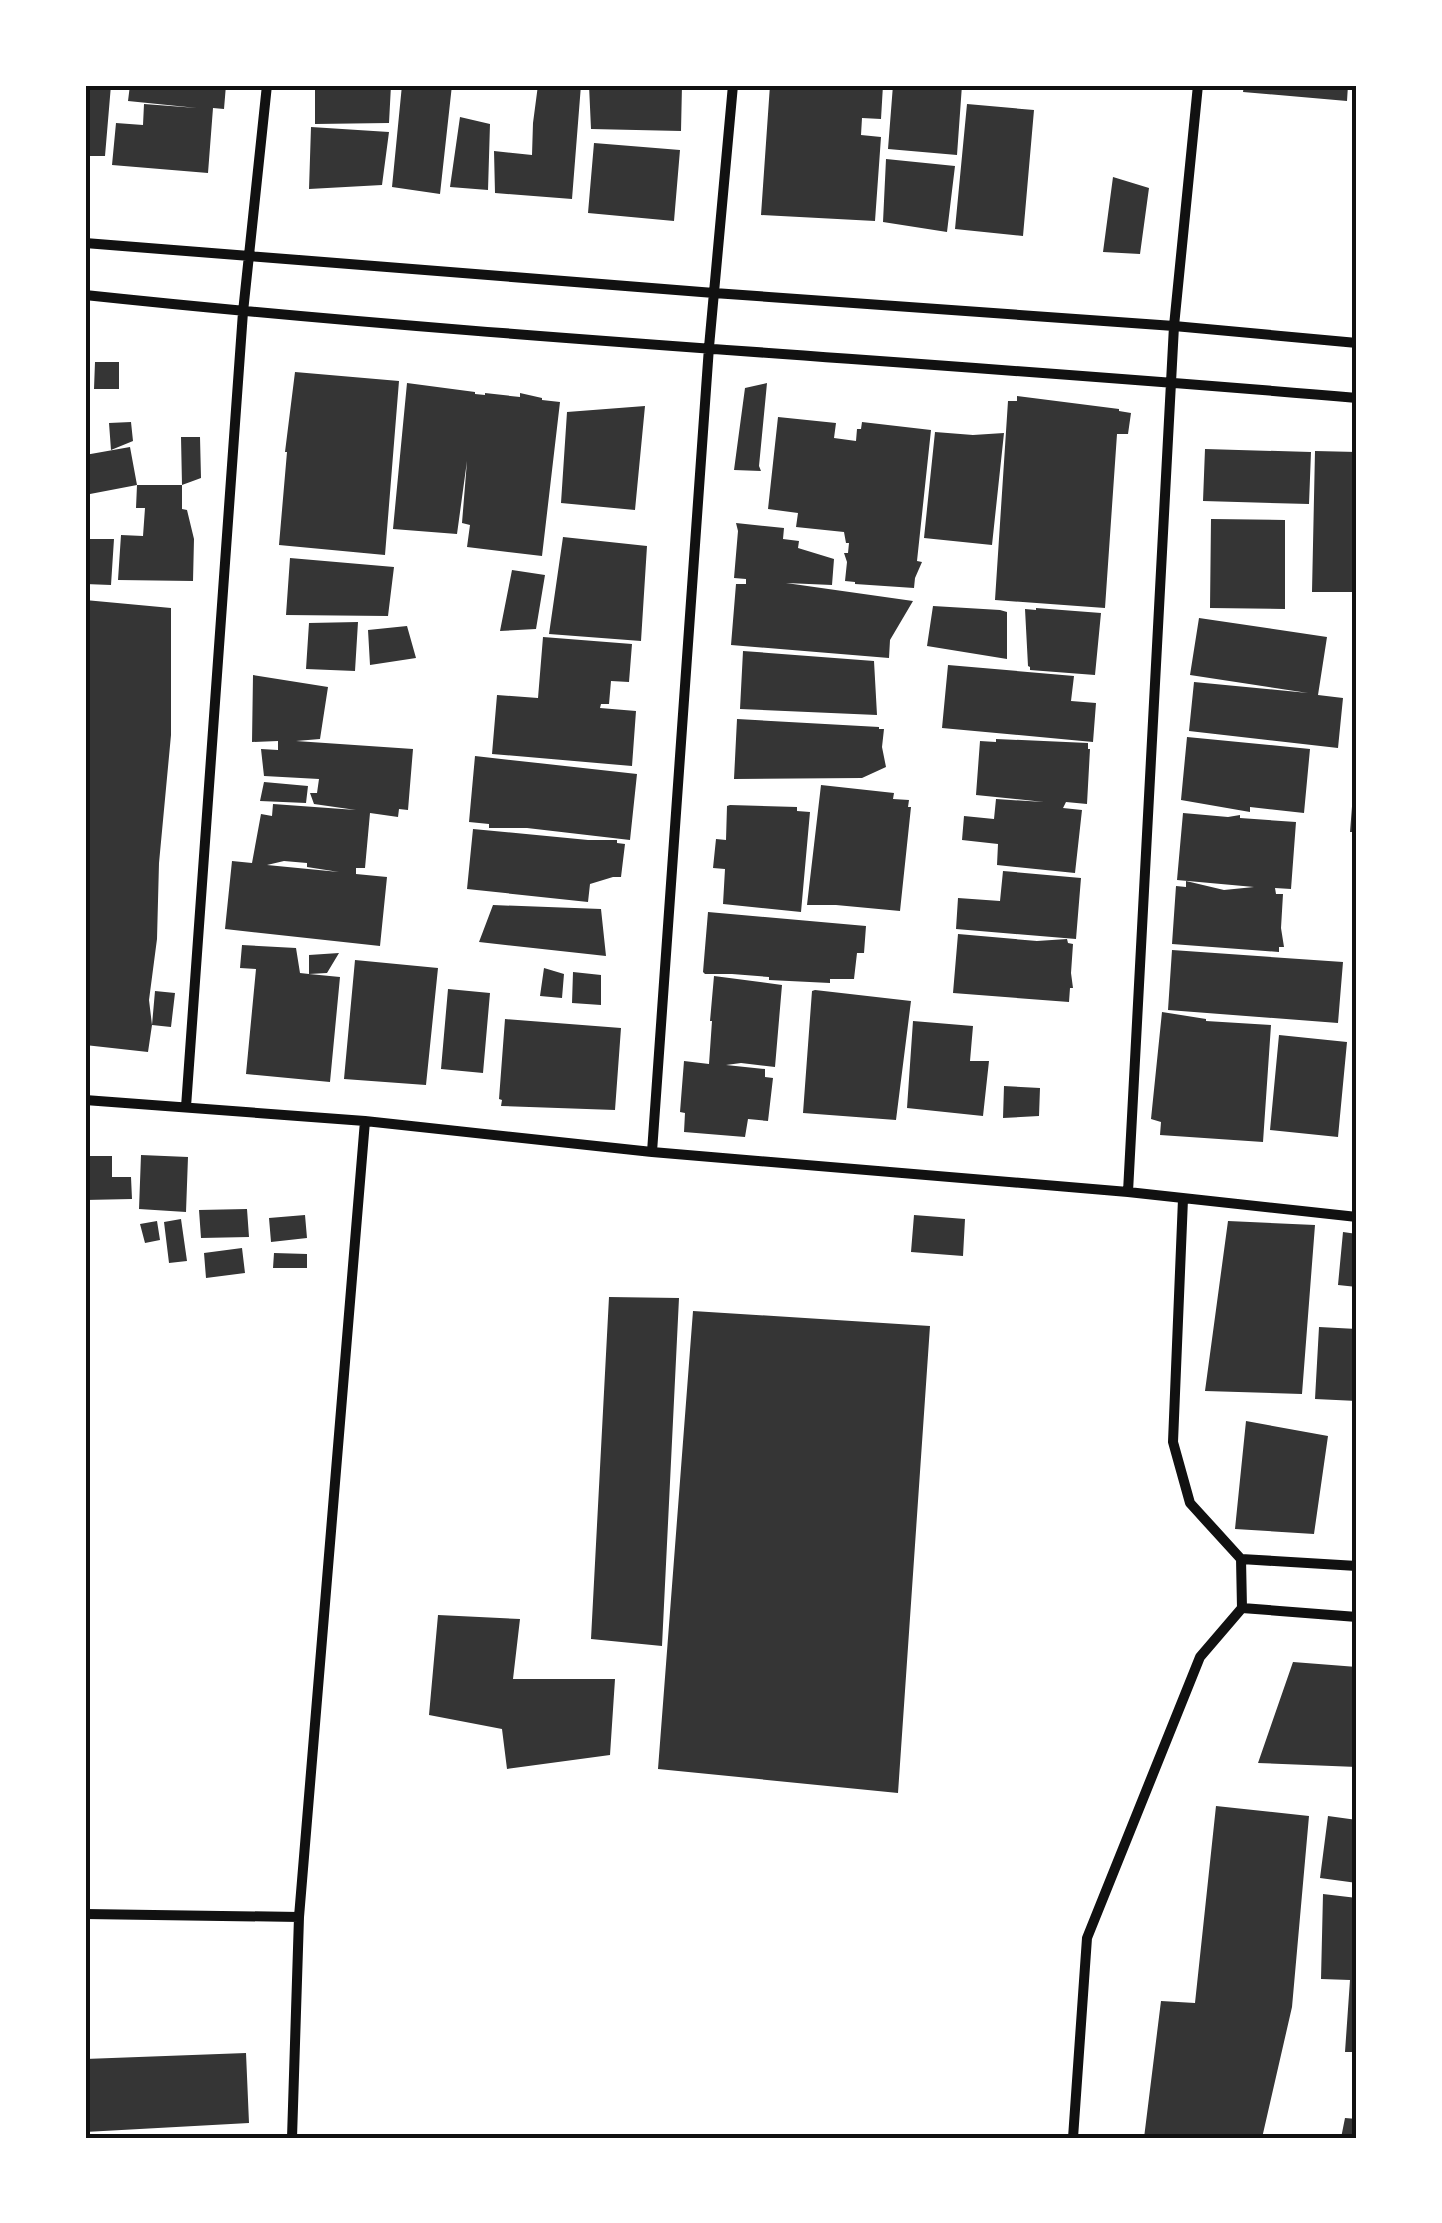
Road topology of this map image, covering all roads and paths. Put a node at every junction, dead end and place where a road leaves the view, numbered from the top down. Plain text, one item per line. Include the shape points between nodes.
1 (267, 85) edge
2 (733, 85) edge
3 (1198, 85) edge
4 (85, 243) edge
5 (250, 256) junction
6 (714, 293) junction
7 (85, 295) edge
8 (243, 312) junction
9 (1174, 326) junction
10 (1357, 344) edge
11 (710, 348) junction
12 (1172, 382) junction
13 (1357, 398) edge
14 (85, 1100) edge
15 (186, 1108) junction
16 (365, 1121) junction
17 (652, 1152) junction
18 (1128, 1192) junction
19 (1183, 1199) junction
20 (1357, 1216) edge
21 (1241, 1559) junction
22 (1357, 1566) edge
23 (1242, 1608) junction
24 (1357, 1617) edge
25 (85, 1914) edge
26 (299, 1918) junction
27 (292, 2138) edge
28 (1073, 2138) edge

1 - 5 street
2 - 6 street
3 - 9 street
4 - 5 street
5 - 6 street
5 - 8 street
6 - 9 street
6 - 11 street
7 - 8 street
8 - 11 street
8 - 15 street
9 - 10 street
9 - 12 street
11 - 12 street
11 - 17 street
12 - 13 street
12 - 18 street
14 - 15 street
15 - 16 street
16 - 17 street
16 - 26 street
17 - 18 street
18 - 19 street
19 - 20 street
19 - 21 street via 1173,1442 1190,1503
21 - 22 street
21 - 23 street
23 - 24 street
23 - 28 street via 1200,1657 1088,1938
25 - 26 street
26 - 27 street

